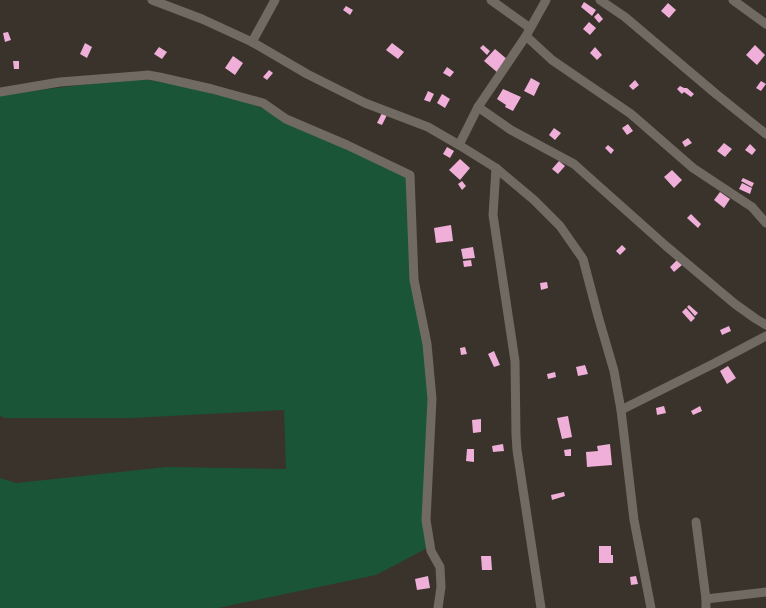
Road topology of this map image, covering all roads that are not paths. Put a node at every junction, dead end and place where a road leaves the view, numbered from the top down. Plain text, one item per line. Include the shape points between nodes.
1 (152, 0) edge
2 (275, 0) edge
3 (491, 0) edge
4 (546, 0) edge
5 (600, 0) edge
6 (733, 0) edge
7 (172, 4) edge
8 (766, 24) edge
9 (530, 28) junction
10 (526, 36) junction
11 (252, 42) junction
12 (0, 92) edge
13 (478, 107) junction
14 (766, 134) edge
15 (458, 145) junction
16 (496, 168) junction
17 (766, 223) edge
18 (766, 325) edge
19 (766, 336) edge
20 (621, 410) junction
21 (696, 522) dead end
22 (766, 592) edge
23 (706, 604) edge
24 (438, 608) edge
25 (541, 608) edge
26 (651, 608) edge

1 - 7 street
2 - 11 street
3 - 9 street
4 - 9 street
5 - 14 street
6 - 8 street
7 - 11 street
9 - 10 street
10 - 13 street
10 - 17 street via 552,60 632,114 693,168 752,208
11 - 15 street via 364,103 428,127
12 - 24 street via 60,82 148,75 159,77 263,103 286,119 410,176 414,280 427,344 432,399 426,520 432,551 440,567
13 - 15 street
13 - 18 street via 511,130 574,164 735,304
15 - 16 street
16 - 20 street via 560,226 582,259 614,371
16 - 25 street via 493,216 515,361 517,450
19 - 20 street
20 - 26 street via 634,520
21 - 23 street
22 - 23 street

